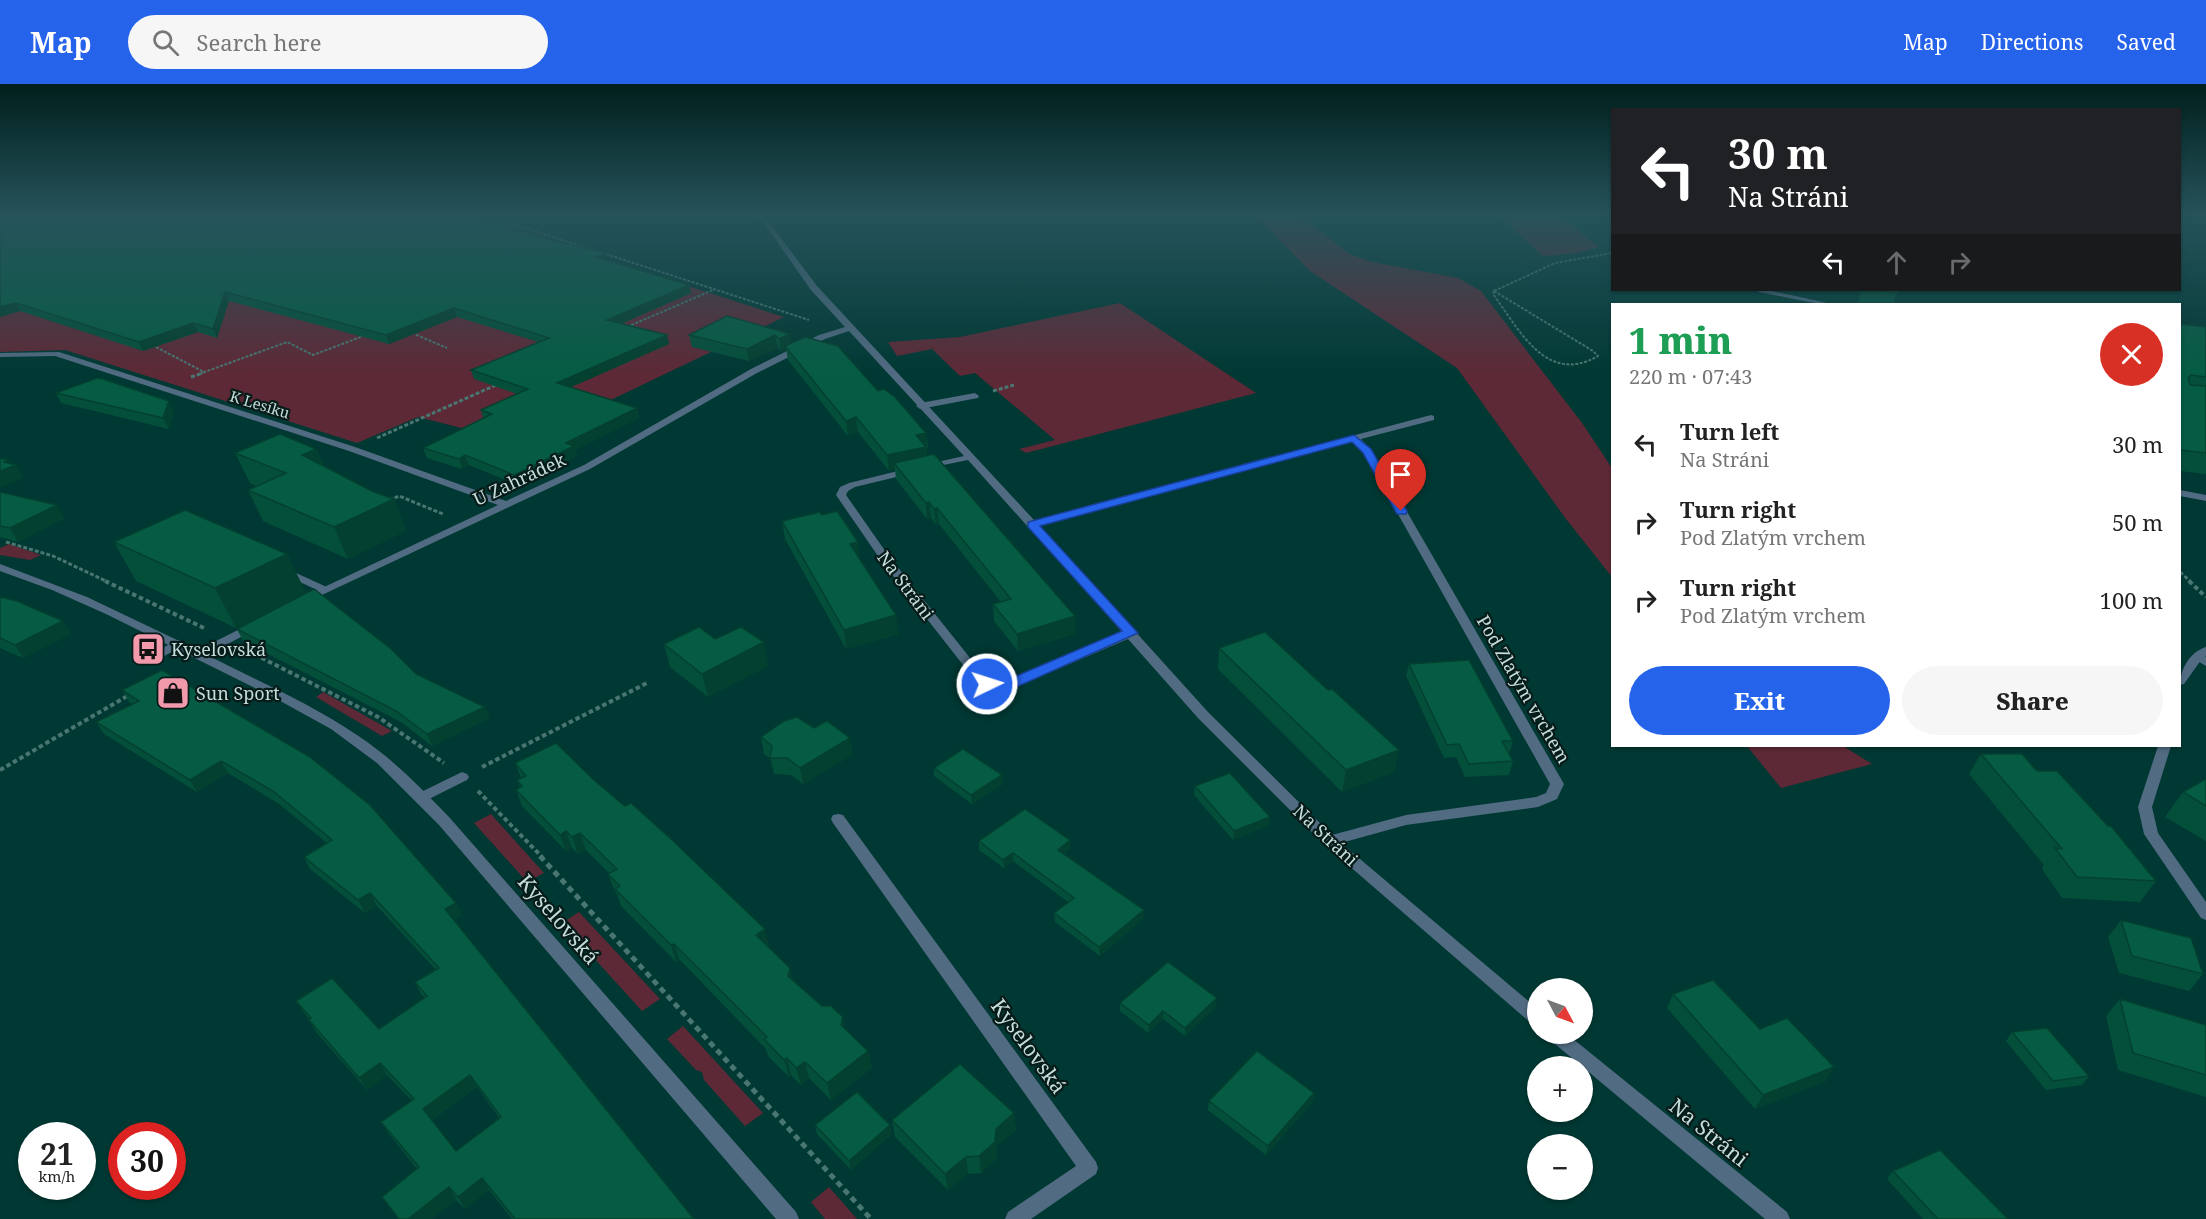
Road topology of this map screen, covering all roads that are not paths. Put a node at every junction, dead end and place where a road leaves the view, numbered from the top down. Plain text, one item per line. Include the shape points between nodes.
1 (800, 269) edge
2 (1764, 291) edge
3 (1823, 303) edge
4 (848, 326) junction
5 (0, 355) edge
6 (975, 396) dead end
7 (920, 406) junction
8 (1431, 417) dead end
9 (1354, 438) junction
10 (969, 457) junction
11 (2181, 493) edge
12 (2206, 498) edge
13 (506, 505) junction
14 (1032, 524) junction
15 (272, 565) edge
16 (0, 567) edge
17 (325, 590) junction
18 (296, 604) edge
19 (267, 619) edge
20 (1131, 633) junction
21 (177, 644) junction
22 (198, 655) junction
23 (2203, 657) edge
24 (145, 661) dead end
25 (2181, 680) edge
26 (2164, 747) edge
27 (462, 777) road end
28 (422, 797) junction
29 (838, 819) dead end
30 (1330, 841) junction
31 (2206, 914) edge
32 (1527, 1010) edge
33 (1567, 1044) edge
34 (789, 1219) edge
35 (1015, 1219) edge
36 (1780, 1219) edge

1 - 4 street, Na Stráni
2 - 3 street
4 - 7 street, Na Stráni
4 - 13 street, U Zahrádek via 754,371 609,456
5 - 13 street, K Lesíku via 56,354 352,449
6 - 7 street
7 - 10 street, Na Stráni
8 - 9 street
9 - 14 street
9 - 30 street, Pod Zlatým vrchem via 1367,451 1557,784 1552,796 1538,802 1426,817
10 - 14 street, Na Stráni
10 - 20 street, Na Stráni via 858,483 847,487 841,495 977,677 987,684 1009,685
11 - 12 street
13 - 17 street, U Zahrádek
14 - 20 street, Na Stráni
15 - 17 street
16 - 21 street, Kyselovská via 74,595
17 - 18 street, U Zahrádek
19 - 22 street
20 - 30 street, Na Stráni via 1203,715
21 - 22 street, Kyselovská
21 - 24 street
22 - 28 street, Kyselovská via 341,730 374,753
23 - 25 street
26 - 31 street via 2145,807 2151,834
27 - 28 street
28 - 34 street, Kyselovská
29 - 35 street, Kyselovská via 1089,1168
30 - 32 street, Na Stráni
33 - 36 street, Na Stráni

